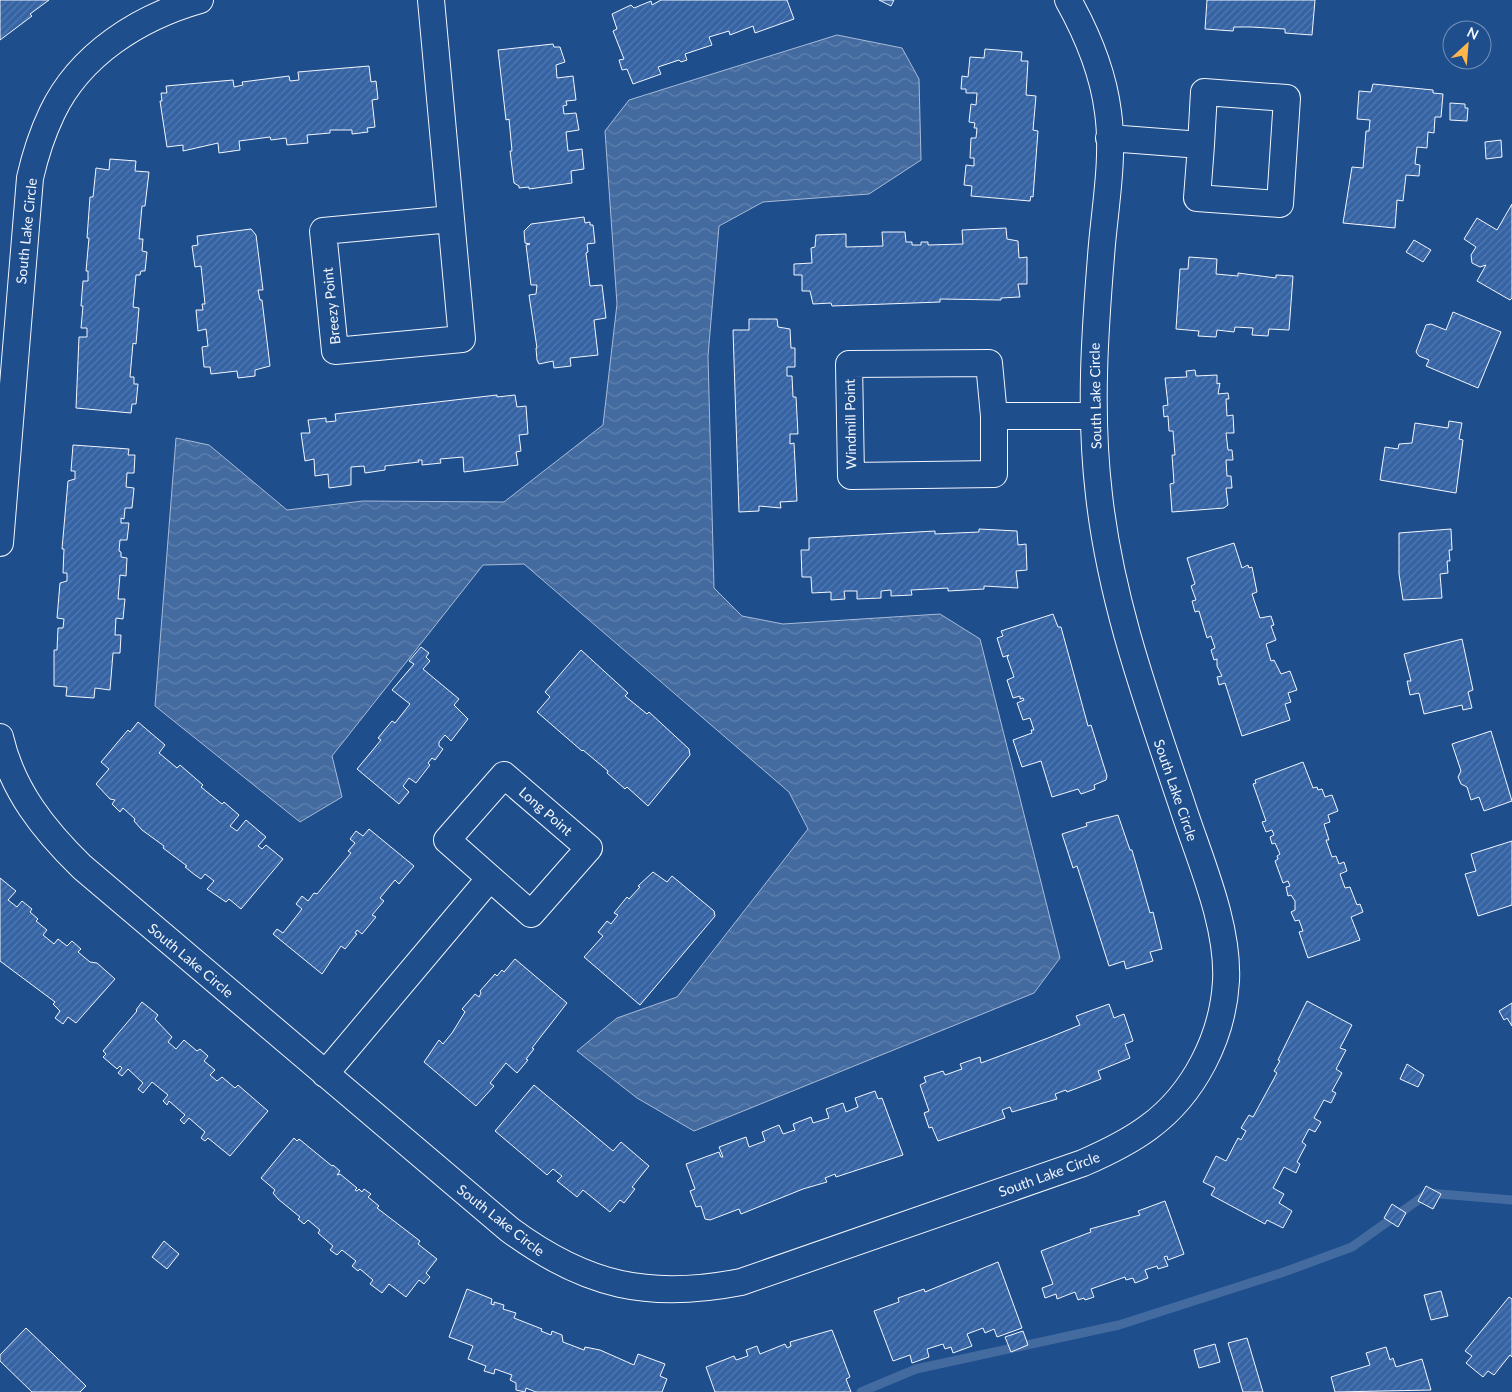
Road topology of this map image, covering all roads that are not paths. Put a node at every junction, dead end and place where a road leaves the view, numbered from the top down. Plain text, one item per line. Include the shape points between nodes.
1 (200, 0) edge
2 (430, 0) edge
3 (1068, 0) edge
4 (1109, 138) junction
5 (1201, 145) junction
6 (451, 219) junction
7 (8, 331) edge
8 (994, 416) junction
9 (1094, 416) junction
10 (0, 543) edge
11 (0, 737) edge
12 (490, 878) junction
13 (326, 1074) junction

1 - 7 street, South Lake Circle via 169,9 139,23 102,50 73,80 52,112 30,178
2 - 6 street, Breezy Point
3 - 4 street, South Lake Circle via 1093,52 1108,111
4 - 5 street
4 - 9 street, South Lake Circle via 1094,344
5 - 5 street via 1197,198 1280,204 1287,98 1204,92
6 - 6 street, Breezy Point via 462,339 335,352 323,231
7 - 10 street, South Lake Circle
8 - 8 street, Windmill Point via 989,363 849,364 851,476 994,474
8 - 9 street
9 - 13 street, South Lake Circle via 1098,494 1125,631 1212,896 1224,944 1226,980 1221,1015 1212,1044 1194,1079 1150,1126 1112,1150 1083,1163 741,1282 704,1289 663,1290 619,1284 542,1254
11 - 13 street, South Lake Circle via 23,796 53,839
12 - 12 street, Long Point via 531,914 589,848 504,775 447,840
12 - 13 street

